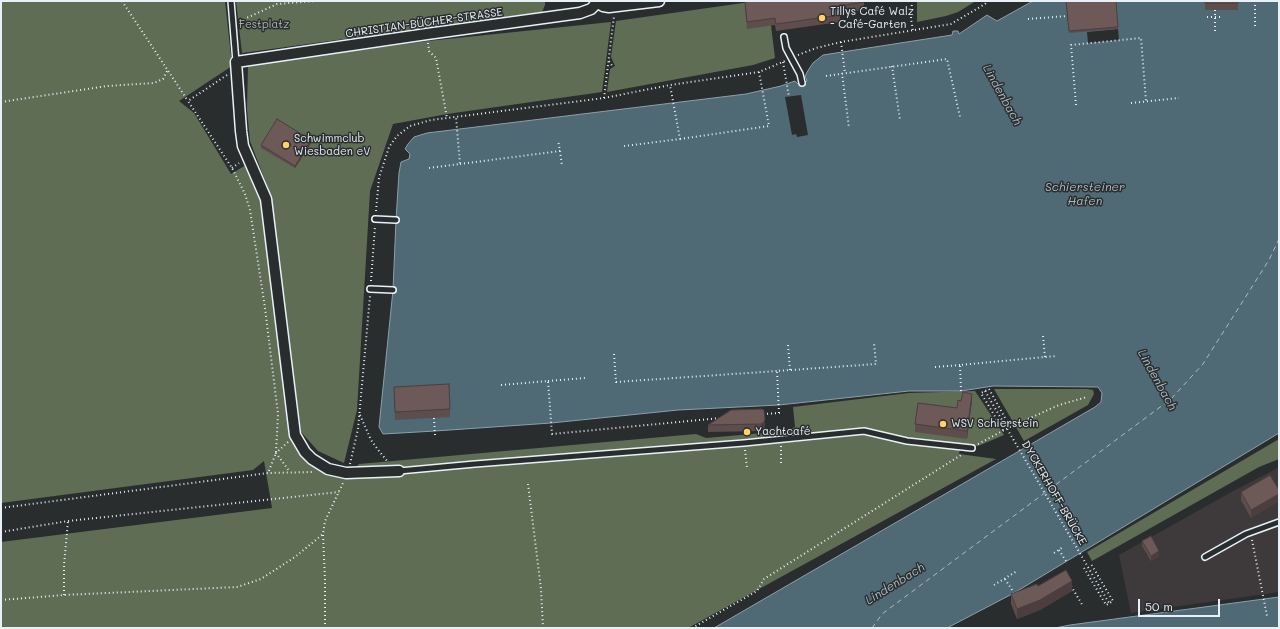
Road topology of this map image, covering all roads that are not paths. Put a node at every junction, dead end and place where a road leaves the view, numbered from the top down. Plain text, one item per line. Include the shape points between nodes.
1 (231, 1) edge
2 (659, 1) edge
3 (596, 2) edge
4 (784, 37) dead end
5 (236, 65) junction
6 (802, 83) dead end
7 (375, 219) dead end
8 (396, 220) dead end
9 (370, 289) dead end
10 (393, 290) dead end
11 (972, 448) road end
12 (399, 471) joint
13 (1279, 522) edge
14 (1204, 557) dead end

1 - 5 lane
2 - 3 street, CHRISTIAN-BÜCHER-STRASSE via 615,7
3 - 5 street, CHRISTIAN-BÜCHER-STRASSE via 590,9 580,13 427,34
4 - 6 lane via 786,48
5 - 12 street via 243,146 266,199 295,435 305,452 328,469 346,473
7 - 8 lane
9 - 10 lane
11 - 12 lane via 907,441 864,431
13 - 14 lane

